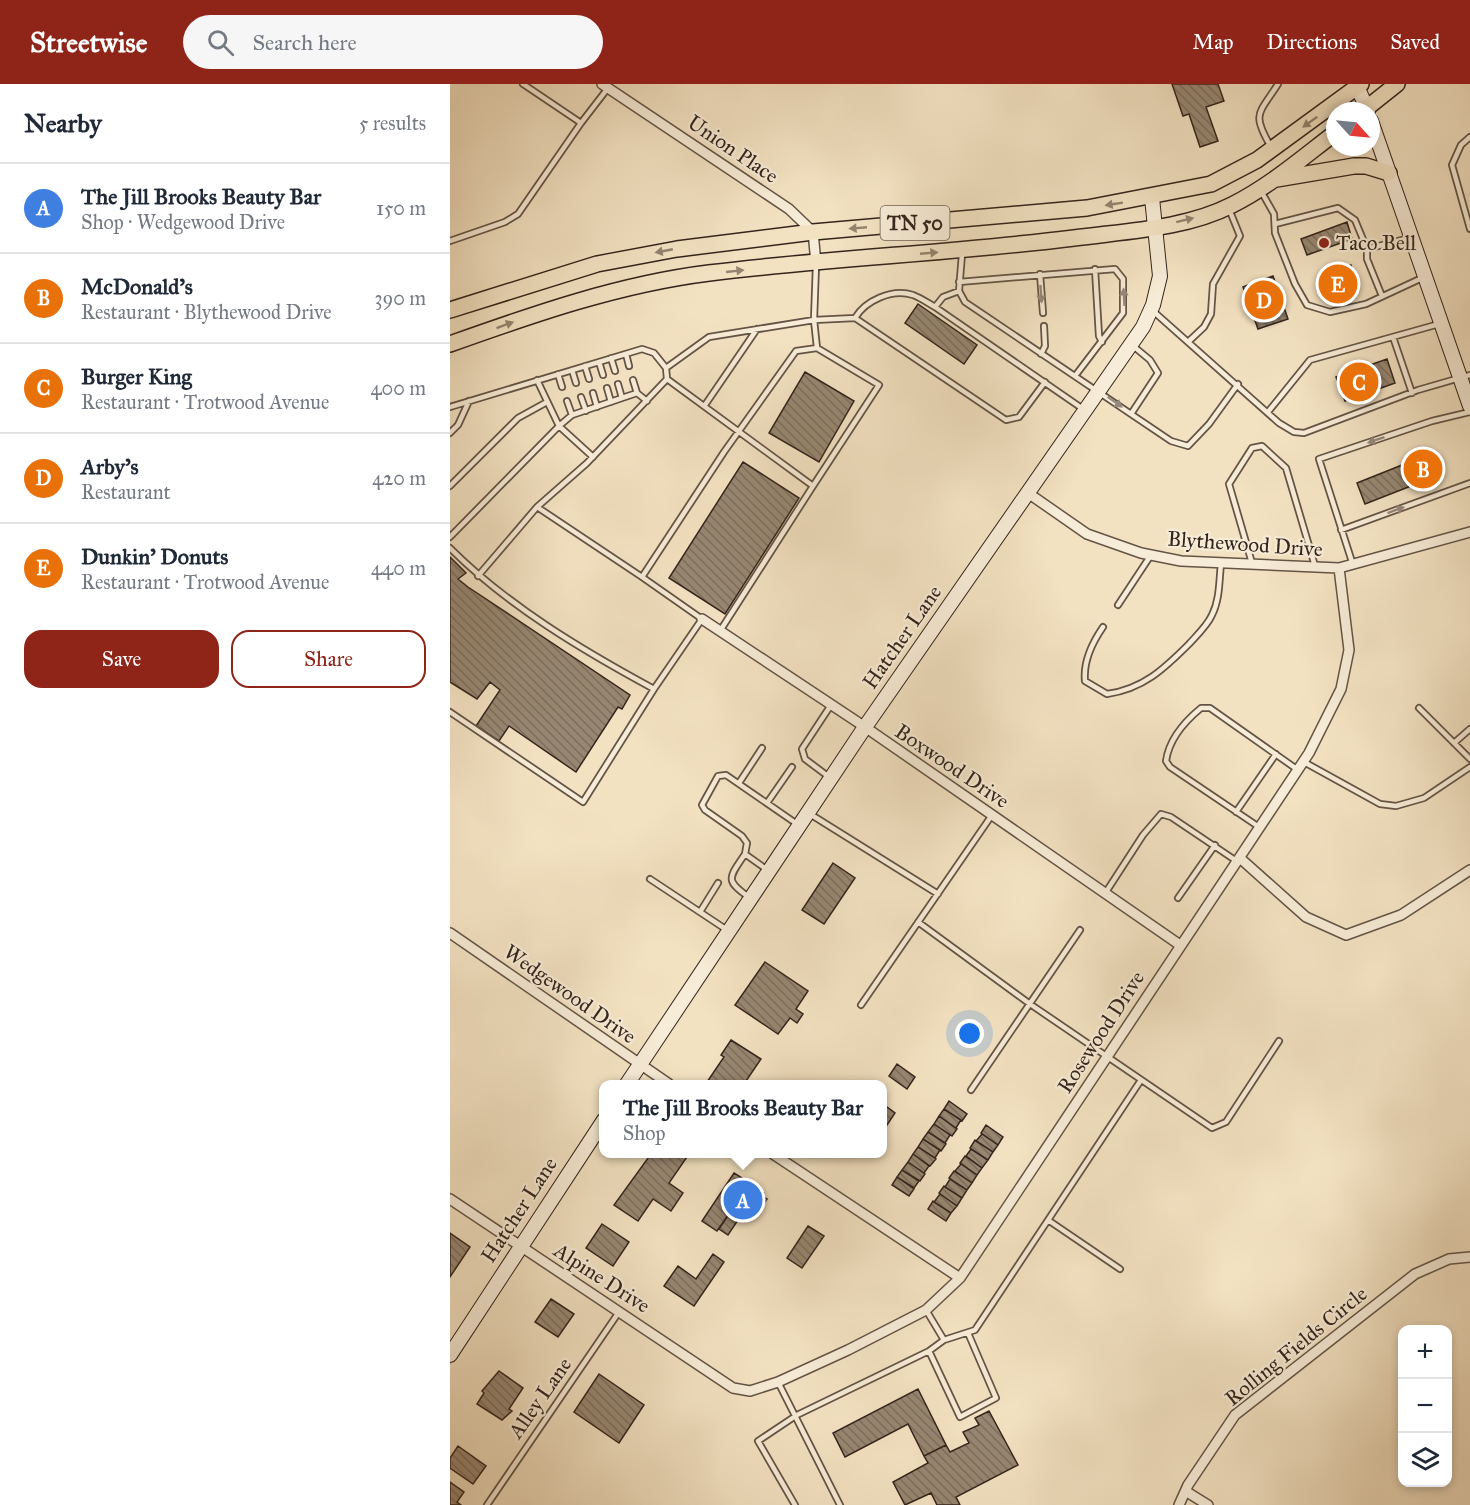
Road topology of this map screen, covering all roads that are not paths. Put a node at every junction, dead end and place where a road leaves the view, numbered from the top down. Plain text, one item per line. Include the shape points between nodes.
1 (523, 84) edge
2 (1278, 84) edge
3 (1397, 84) edge
4 (1358, 85) edge
5 (605, 86) edge
6 (1363, 102) edge
7 (1378, 102) edge
8 (581, 123) junction
9 (1470, 138) edge
10 (1326, 140) edge
11 (1380, 148) edge
12 (1272, 149) junction
13 (1389, 173) junction
14 (1274, 179) junction
15 (1260, 188) junction
16 (1152, 198) junction
17 (1227, 207) junction
18 (1275, 224) junction
19 (1154, 228) junction
20 (1470, 229) edge
21 (813, 232) junction
22 (1412, 238) junction
23 (450, 241) edge
24 (1367, 249) junction
25 (962, 251) junction
26 (816, 263) junction
27 (1095, 269) junction
28 (1040, 274) junction
29 (1425, 277) junction
30 (959, 282) junction
31 (958, 291) junction
32 (1382, 296) junction
33 (935, 307) junction
34 (450, 310) edge
35 (1151, 310) junction
36 (1043, 313) dead end
37 (855, 318) junction
38 (814, 320) junction
39 (1442, 323) junction
40 (1044, 326) dead end
41 (757, 329) junction
42 (1393, 337) junction
43 (1102, 342) junction
44 (1188, 342) junction
45 (450, 344) edge
46 (1131, 344) junction
47 (817, 348) junction
48 (626, 354) junction
49 (1041, 354) junction
50 (611, 358) junction
51 (599, 362) junction
52 (585, 366) junction
53 (629, 366) dead end
54 (666, 368) junction
55 (572, 370) junction
56 (615, 371) dead end
57 (558, 374) junction
58 (603, 375) dead end
59 (1075, 376) junction
60 (1465, 377) edge
61 (589, 379) dead end
62 (667, 379) junction
63 (537, 380) junction
64 (633, 380) dead end
65 (1045, 382) junction
66 (576, 384) dead end
67 (618, 384) dead end
68 (1238, 384) junction
69 (562, 387) dead end
70 (607, 388) dead end
71 (1099, 391) junction
72 (593, 393) dead end
73 (637, 393) junction
74 (1412, 393) junction
75 (581, 397) dead end
76 (622, 398) junction
77 (470, 401) junction
78 (567, 401) dead end
79 (647, 401) junction
80 (547, 402) junction
81 (611, 402) junction
82 (705, 405) junction
83 (1470, 406) edge
84 (450, 407) edge
85 (597, 407) junction
86 (1085, 410) junction
87 (586, 411) junction
88 (1268, 412) junction
89 (1470, 412) edge
90 (1131, 414) junction
91 (572, 416) junction
92 (559, 426) junction
93 (740, 432) junction
94 (450, 433) edge
95 (593, 457) junction
96 (1470, 483) edge
97 (450, 486) edge
98 (813, 486) junction
99 (1029, 494) junction
100 (537, 507) junction
101 (1341, 530) junction
102 (1470, 532) edge
103 (450, 537) edge
104 (450, 548) edge
105 (1151, 555) junction
106 (1221, 564) junction
107 (1353, 565) junction
108 (1252, 566) junction
109 (1315, 567) junction
110 (1340, 568) junction
111 (478, 576) junction
112 (642, 577) junction
113 (1118, 605) dead end
114 (702, 619) junction
115 (1103, 627) dead end
116 (720, 631) junction
117 (654, 689) junction
118 (831, 705) junction
119 (1419, 708) dead end
120 (450, 712) edge
121 (865, 727) junction
122 (1470, 729) edge
123 (1467, 734) edge
124 (1454, 743) junction
125 (762, 747) dead end
126 (1276, 754) junction
127 (1470, 759) edge
128 (1301, 766) junction
129 (792, 767) dead end
130 (1470, 767) edge
131 (831, 778) junction
132 (739, 783) junction
133 (767, 803) junction
134 (1236, 812) junction
135 (808, 813) junction
136 (992, 815) junction
137 (800, 825) junction
138 (1260, 829) junction
139 (1215, 846) junction
140 (745, 854) junction
141 (1240, 860) junction
142 (1470, 870) edge
143 (769, 871) junction
144 (650, 879) dead end
145 (718, 883) dead end
146 (1106, 892) junction
147 (938, 894) junction
148 (1178, 898) dead end
149 (751, 899) junction
150 (700, 912) junction
151 (918, 922) junction
152 (1080, 930) dead end
153 (729, 932) junction
154 (450, 933) edge
155 (1180, 945) junction
156 (1030, 1004) junction
157 (861, 1005) dead end
158 (1279, 1041) dead end
159 (1107, 1056) junction
160 (640, 1065) junction
161 (630, 1080) edge
162 (663, 1080) edge
163 (1141, 1080) junction
164 (971, 1090) dead end
165 (599, 1126) edge
166 (779, 1158) edge
167 (450, 1200) edge
168 (1048, 1220) junction
169 (519, 1246) junction
170 (1470, 1257) edge
171 (1120, 1269) dead end
172 (960, 1278) junction
173 (926, 1310) junction
174 (620, 1311) junction
175 (968, 1333) junction
176 (944, 1340) junction
177 (930, 1352) junction
178 (450, 1354) edge
179 (778, 1382) junction
180 (733, 1388) joint
181 (797, 1416) junction
182 (1187, 1492) junction
183 (487, 1505) edge
184 (795, 1505) edge
185 (840, 1505) edge
186 (1179, 1505) edge
187 (1208, 1505) edge

1 - 8 lane
2 - 12 lane via 1258,115 1257,125
3 - 7 main road
4 - 6 street
4 -> 12 main road, TN 50
5 - 8 lane
5 - 21 street, Union Place via 789,209
8 - 23 lane via 518,214
9 - 20 lane via 1461,145 1452,165
10 - 14 main road
11 - 13 street
12 - 16 main road, TN 50 via 1211,184
13 - 14 main road via 1354,166
13 - 22 street
14 - 15 main road
15 - 17 main road
15 - 18 lane
16 - 19 street, Hatcher Lane
16 -> 21 main road, TN 50 via 1087,208
19 -> 17 main road
17 - 44 lane via 1240,236 1213,284 1211,314
18 - 24 lane via 1338,208 1355,220
18 - 32 lane via 1295,284 1307,305 1330,312
19 - 25 main road
19 - 35 street, Hatcher Lane via 1160,276
21 - 26 street
21 -> 34 main road, TN 50 via 677,249 597,264
22 - 24 lane
22 - 29 street
24 - 32 lane via 1367,259
26 -> 25 main road
25 - 30 lane
26 - 38 lane
45 -> 26 main road via 624,289 710,273
27 - 28 lane
27 - 43 lane
43 -> 27 lane via 1123,313 1123,279 1115,269
28 - 30 lane
28 -> 36 lane
29 - 32 lane
29 - 39 street
30 - 31 lane
31 - 33 lane via 943,297
31 - 49 lane via 964,302
33 - 37 lane via 901,293 868,302
33 - 65 lane
35 - 44 lane
35 - 46 street, Hatcher Lane
37 - 38 lane
37 - 65 lane via 1006,420 1020,417
38 - 41 lane
38 - 47 lane
39 - 42 lane
39 - 60 street
40 - 49 lane via 1045,346
41 - 54 lane via 709,338
41 - 82 lane
42 - 74 lane
42 - 88 lane via 1310,360
43 - 59 lane
44 - 68 lane
46 - 71 street, Hatcher Lane
46 - 90 lane via 1150,360 1158,373
47 - 93 lane via 796,351
47 - 98 lane via 879,385
48 - 50 lane
48 - 53 lane
48 - 54 lane via 642,349 654,353
49 - 59 lane
50 - 51 lane
50 - 56 lane
51 - 52 lane
51 - 58 lane
52 - 55 lane
52 - 61 lane
54 - 62 lane
55 - 57 lane
55 - 66 lane
57 - 63 lane
57 - 69 lane
59 - 71 lane
60 - 74 lane
60 - 83 street
62 - 79 lane
62 - 82 lane
63 - 77 lane
63 - 80 lane
64 - 73 lane
65 - 86 lane
67 - 76 lane
68 - 88 lane
68 - 90 lane via 1188,446 1171,441
70 - 81 lane
71 - 86 street, Hatcher Lane
71 -> 90 lane
72 - 85 lane
73 - 76 lane
73 - 79 lane
74 - 88 lane via 1304,433 1294,432
75 - 87 lane
76 - 81 lane
77 - 84 lane
77 - 94 lane
78 - 91 lane
79 - 95 lane
80 - 92 lane
80 - 97 lane via 518,418
81 - 85 lane
82 - 93 lane
85 - 87 lane
86 - 99 street, Hatcher Lane
87 - 91 lane
89 -> 101 lane via 1319,459
91 - 92 lane
92 - 95 lane
92 - 103 lane
93 - 98 lane
93 - 112 lane
95 - 100 lane
101 -> 96 lane
98 - 116 lane
99 - 105 street, Blythewood Drive via 1087,534
99 - 121 street, Hatcher Lane
100 - 111 lane
100 - 112 lane
101 - 107 lane
102 - 107 street, Blythewood Drive
104 - 111 lane
105 - 106 street, Blythewood Drive
105 - 113 lane
106 - 108 street, Blythewood Drive
106 - 115 lane via 1218,595 1205,626 1162,672 1127,691 1107,694 1085,681 1084,668
107 - 110 street, Blythewood Drive
108 - 109 street, Blythewood Drive
108 - 109 lane via 1229,484 1252,448 1262,446 1286,468
109 - 110 street, Blythewood Drive
110 - 128 street, Rosewood Drive via 1349,650 1341,689
111 - 117 lane via 549,626
112 - 114 lane
114 - 116 street, Boxwood Drive
114 - 117 lane
116 - 118 street, Boxwood Drive
117 - 120 lane via 583,802
118 - 121 street, Boxwood Drive
118 - 131 lane via 802,749 805,759
119 - 124 lane
121 - 131 street, Hatcher Lane
121 - 136 street, Boxwood Drive
122 - 123 lane
123 - 124 lane
124 - 127 lane
125 - 132 lane
126 - 128 lane
126 - 134 lane
126 - 134 lane via 1210,708 1201,708 1185,721 1167,750 1166,761
128 - 130 lane via 1380,804 1396,806 1424,798
128 - 138 street, Rosewood Drive
129 - 133 lane
131 - 135 street, Hatcher Lane
132 - 133 lane
132 - 140 lane via 726,775 718,776 702,805 742,836 747,843
133 - 137 lane
134 - 138 lane
135 - 137 street, Hatcher Lane
135 - 147 lane
136 - 146 street, Boxwood Drive
136 - 147 lane
137 - 143 street, Hatcher Lane
138 - 141 street, Rosewood Drive
139 - 141 lane
139 - 146 lane via 1161,814
139 - 148 lane
140 - 143 lane
140 - 149 lane via 731,874 731,881 733,887
141 - 142 street via 1306,917 1346,935 1401,915
141 - 155 street, Rosewood Drive
143 - 149 street, Hatcher Lane
144 - 150 lane
145 - 150 lane
146 - 155 street, Boxwood Drive
147 - 151 lane
149 - 153 street, Hatcher Lane
150 - 153 lane
151 - 156 lane
151 - 157 lane
152 - 156 lane
153 - 160 street, Hatcher Lane
154 - 160 street, Wedgewood Drive
155 - 159 street, Rosewood Drive
156 - 159 lane
156 - 164 lane
158 - 163 lane via 1226,1122 1212,1128
159 - 163 lane
159 - 172 street, Rosewood Drive
160 - 161 street, Hatcher Lane
160 - 162 street, Wedgewood Drive
163 - 168 lane
165 - 169 street, Hatcher Lane
166 - 172 street
167 - 169 street, Alpine Drive
168 - 171 lane
168 - 175 lane via 975,1330
169 - 174 street, Alpine Drive
169 - 178 street, Hatcher Lane
170 - 182 street, Rolling Fields Circle via 1449,1259 1415,1274 1235,1415
172 - 173 street, Rosewood Drive
173 - 176 lane
173 - 179 street, Rosewood Drive
174 - 180 street, Alpine Drive
174 - 183 lane, Alley Lane
175 - 176 lane
175 - 177 lane via 996,1398 979,1408 960,1417
176 - 177 lane
177 - 181 lane
179 - 180 street, Rosewood Drive via 750,1391
179 - 181 lane
181 - 184 lane via 758,1441
181 - 185 lane
182 - 186 street, Rolling Fields Circle
182 - 187 street

